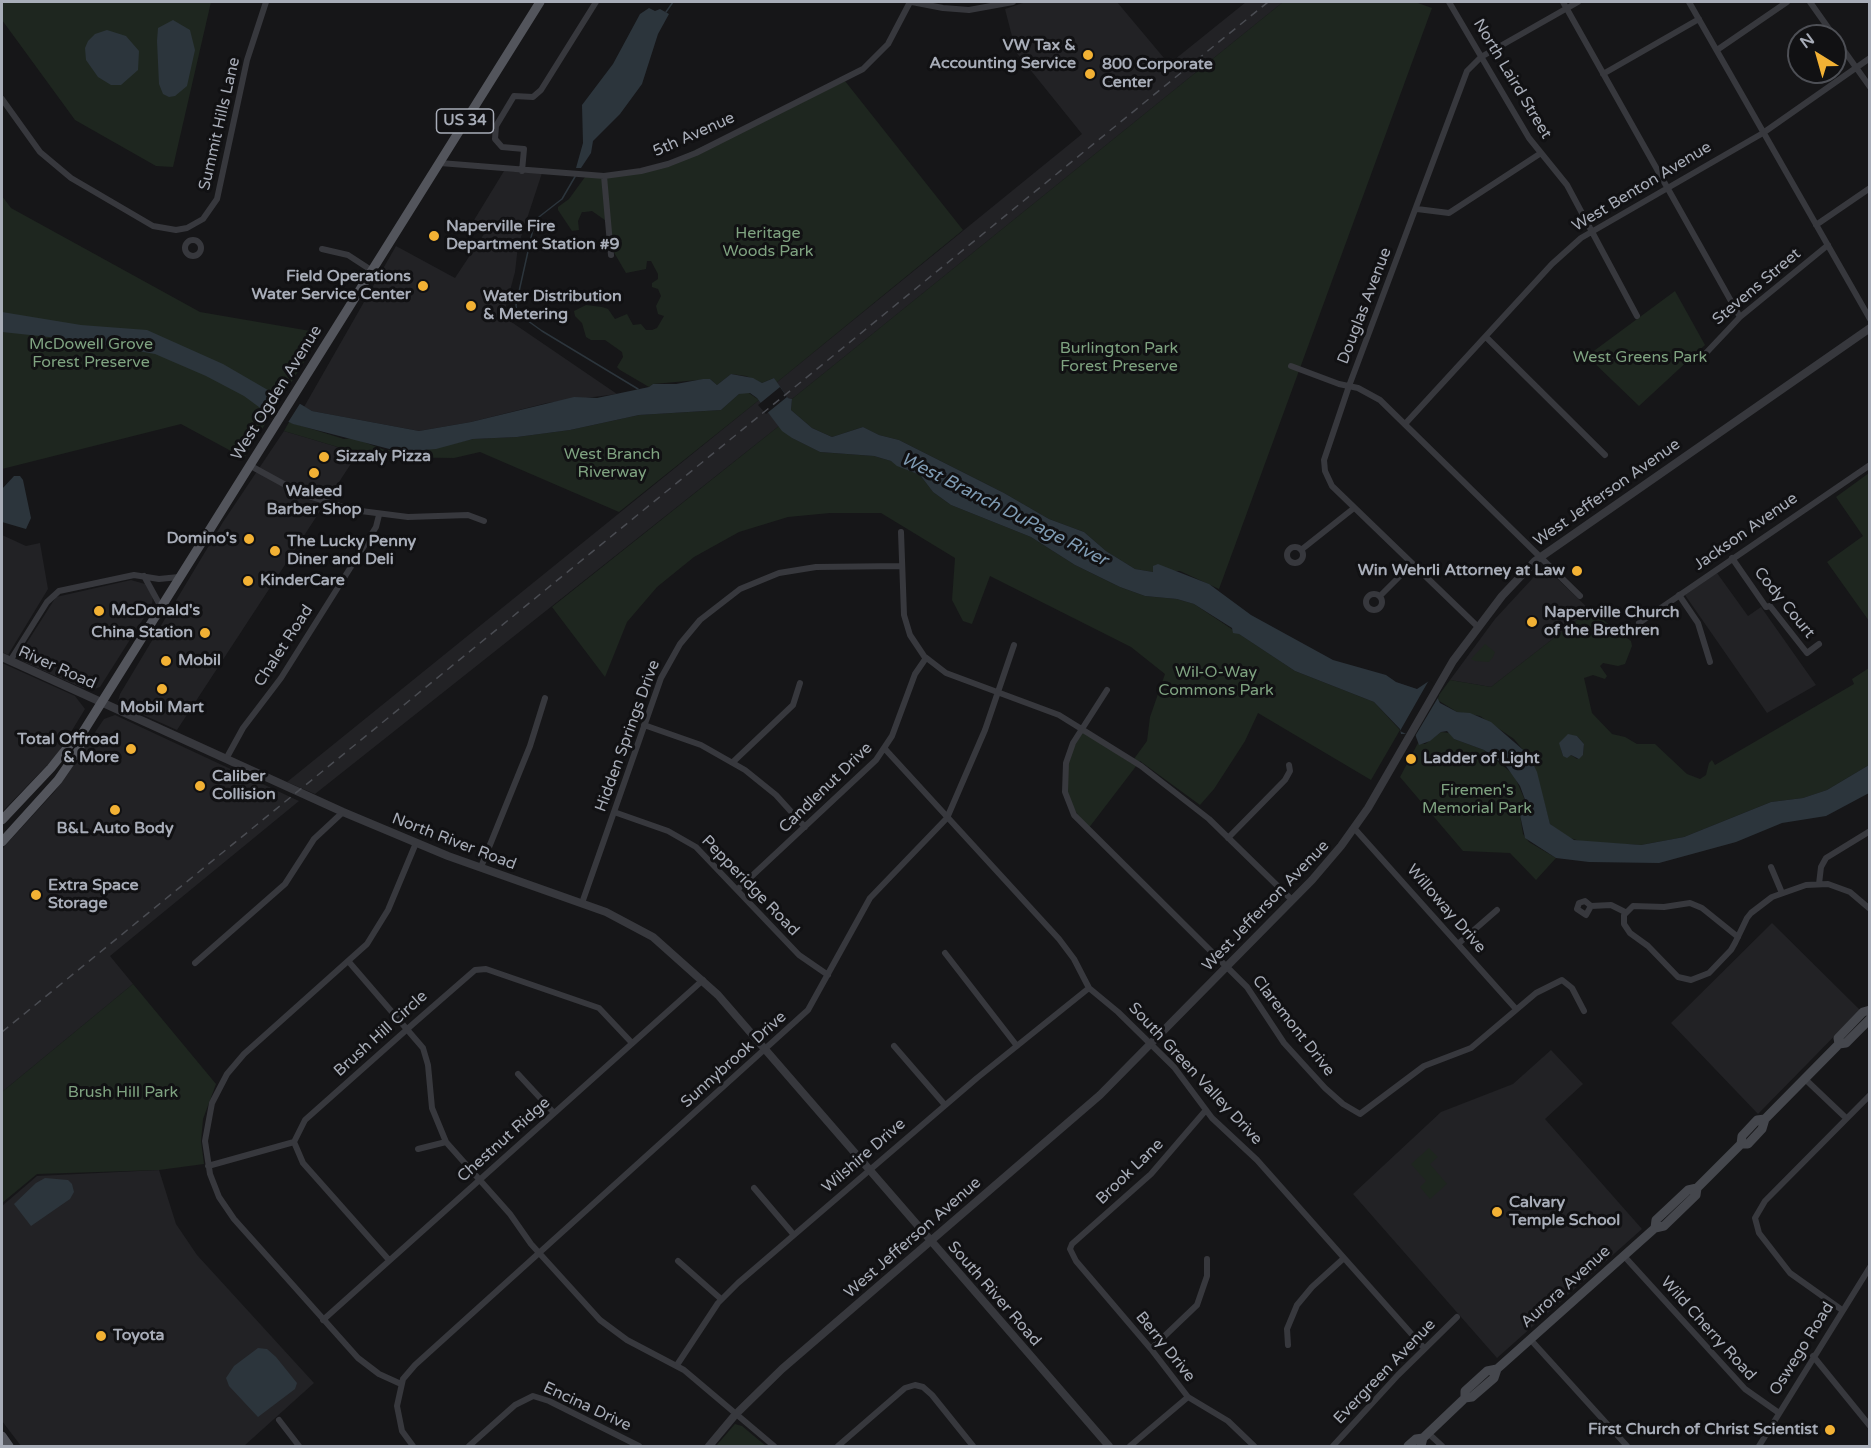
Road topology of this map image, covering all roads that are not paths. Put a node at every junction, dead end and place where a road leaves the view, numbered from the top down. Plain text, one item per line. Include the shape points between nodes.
1 (266, 2) edge
2 (540, 2) edge
3 (596, 2) edge
4 (911, 2) edge
5 (1013, 2) edge
6 (1449, 2) edge
7 (1578, 2) edge
8 (1689, 2) edge
9 (1787, 2) edge
10 (1810, 2) edge
11 (1565, 5) edge
12 (1699, 19) junction
13 (1825, 24) edge
14 (1717, 50) junction
15 (1847, 55) edge
16 (1481, 57) junction
17 (1869, 58) edge
18 (1856, 68) junction
19 (1603, 74) junction
20 (1869, 87) edge
21 (2, 99) edge
22 (1763, 133) junction
23 (1541, 153) junction
24 (440, 163) junction
25 (522, 171) junction
26 (604, 176) junction
27 (1667, 187) junction
28 (1869, 188) edge
29 (1417, 209) junction
30 (1816, 225) junction
31 (187, 228) junction
32 (1591, 231) junction
33 (191, 240) dead end
34 (1828, 245) junction
35 (322, 249) dead end
36 (611, 255) dead end
37 (371, 270) junction
38 (1637, 316) dead end
39 (1740, 317) junction
40 (1869, 319) edge
41 (1869, 328) edge
42 (1486, 337) junction
43 (1706, 352) dead end
44 (1291, 366) dead end
45 (1349, 386) junction
46 (1405, 424) junction
47 (1605, 455) dead end
48 (249, 465) junction
49 (1869, 465) edge
50 (1354, 508) junction
51 (379, 515) junction
52 (484, 521) dead end
53 (902, 532) dead end
54 (1301, 550) dead end
55 (1540, 556) junction
56 (1732, 558) junction
57 (1411, 565) junction
58 (902, 566) junction
59 (144, 576) junction
60 (179, 577) junction
61 (1679, 595) junction
62 (1380, 596) dead end
63 (1580, 596) dead end
64 (161, 607) junction
65 (1639, 623) dead end
66 (1477, 626) junction
67 (1014, 645) dead end
68 (1819, 645) dead end
69 (926, 658) junction
70 (5, 659) edge
71 (1710, 662) dead end
72 (800, 683) dead end
73 (1107, 690) dead end
74 (998, 692) junction
75 (545, 698) dead end
76 (101, 702) junction
77 (644, 725) junction
78 (1083, 729) junction
79 (78, 740) junction
80 (885, 749) junction
81 (226, 759) junction
82 (733, 762) junction
83 (1289, 765) dead end
84 (343, 812) junction
85 (614, 812) junction
86 (948, 818) junction
87 (2, 820) edge
88 (805, 827) junction
89 (1354, 828) junction
90 (1869, 831) edge
91 (1228, 838) junction
92 (2, 842) edge
93 (416, 843) junction
94 (481, 867) junction
95 (1771, 867) dead end
96 (1819, 884) junction
97 (738, 889) junction
98 (1782, 893) junction
99 (1292, 900) junction
100 (582, 903) junction
101 (1868, 905) edge
102 (1591, 906) dead end
103 (1497, 910) dead end
104 (1625, 912) junction
105 (1738, 937) junction
106 (1458, 944) junction
107 (945, 953) dead end
108 (349, 962) junction
109 (471, 962) dead end
110 (195, 963) dead end
111 (1226, 968) junction
112 (475, 970) junction
113 (828, 975) junction
114 (703, 980) junction
115 (1089, 988) junction
116 (1516, 1009) junction
117 (1869, 1010) edge
118 (1584, 1011) dead end
119 (1869, 1019) edge
120 (408, 1028) junction
121 (632, 1043) junction
122 (1151, 1044) junction
123 (1839, 1044) junction
124 (894, 1046) dead end
125 (1017, 1046) junction
126 (766, 1049) junction
127 (518, 1074) dead end
128 (1805, 1078) junction
129 (1869, 1095) edge
130 (945, 1105) junction
131 (1206, 1110) junction
132 (554, 1113) junction
133 (1846, 1118) junction
134 (294, 1142) junction
135 (446, 1142) junction
136 (418, 1149) dead end
137 (208, 1166) junction
138 (869, 1169) junction
139 (479, 1180) junction
140 (754, 1188) dead end
141 (795, 1234) junction
142 (931, 1241) junction
143 (1070, 1249) joint
144 (539, 1253) junction
145 (1624, 1256) junction
146 (1344, 1258) junction
147 (1207, 1259) dead end
148 (389, 1260) junction
149 (678, 1261) dead end
150 (1869, 1268) edge
151 (721, 1299) junction
152 (1842, 1310) junction
153 (1457, 1317) dead end
154 (323, 1320) junction
155 (1530, 1339) junction
156 (1288, 1345) dead end
157 (1424, 1348) junction
158 (1151, 1349) junction
159 (1813, 1356) junction
160 (677, 1365) junction
161 (401, 1384) junction
162 (1188, 1397) junction
163 (1779, 1413) junction
164 (735, 1415) junction
165 (279, 1420) dead end
166 (1869, 1426) edge
167 (2, 1436) edge
168 (1424, 1439) edge
169 (1622, 1445) edge
170 (9, 1446) edge
171 (299, 1446) edge
172 (413, 1446) edge
173 (469, 1446) edge
174 (639, 1446) edge
175 (709, 1446) edge
176 (774, 1446) edge
177 (838, 1446) edge
178 (973, 1446) edge
179 (1109, 1446) edge
180 (1130, 1446) edge
181 (1254, 1446) edge
182 (1333, 1446) edge
183 (1408, 1446) edge
184 (1442, 1446) edge
185 (1759, 1446) edge

1 - 31 street, Summit Hills Lane via 247,60 217,199 203,219
2 - 24 main road, West Ogden Avenue / US 34
3 - 25 street via 541,90 533,97 514,96 496,126 495,139 502,147 524,149
4 - 5 street via 969,10
4 - 26 street, 5th Avenue via 885,49 853,76 683,158 641,171
6 - 16 street, North Laird Street
7 - 11 street, Douglas Avenue
8 - 12 street
9 - 14 street
10 - 13 street
11 - 16 street, Douglas Avenue
11 - 19 street
12 - 14 street
12 - 19 street
14 - 22 street
15 - 18 street
16 - 23 street, North Laird Street
16 - 29 street, Douglas Avenue via 1467,71
17 - 18 street, West Benton Avenue
18 - 20 street
18 - 22 street, West Benton Avenue
19 - 27 street
21 - 31 street via 40,152 71,178 153,226 165,230
22 - 27 street, West Benton Avenue
22 - 30 street
23 - 29 street via 1449,213
23 - 32 street, North Laird Street via 1563,179
24 - 25 street, 5th Avenue
24 - 37 main road, West Ogden Avenue / US 34
25 - 26 street, 5th Avenue
26 - 36 street
27 - 32 street, West Benton Avenue
27 - 39 street
28 - 30 street
29 - 45 street, Douglas Avenue
30 - 34 street
31 - 33 street
32 - 38 street, North Laird Street
32 - 42 street, West Benton Avenue via 1552,264
34 - 39 street, Stevens Street
34 - 40 street
35 - 37 street via 348,255
37 - 48 main road, West Ogden Avenue / US 34
39 - 43 street, Stevens Street
41 - 55 street, West Jefferson Avenue
42 - 46 street, West Benton Avenue
42 - 47 street
44 - 45 street
45 - 46 street via 1371,393
45 - 50 street, Douglas Avenue via 1324,464 1330,483
46 - 55 street
48 - 51 street via 320,501
48 - 60 main road, West Ogden Avenue / US 34
49 - 56 street, Jackson Avenue
50 - 54 street
50 - 57 street, Douglas Avenue
51 - 52 street via 468,515
51 - 81 street, Chalet Road via 376,528
53 - 58 street
55 - 63 street
55 - 66 street, West Jefferson Avenue
56 - 61 street, Jackson Avenue
56 - 68 street, Cody Court via 1766,607 1770,606 1807,653
57 - 62 street
57 - 66 street, Douglas Avenue
58 - 69 street via 907,628
58 - 77 street, Hidden Springs Drive via 798,569 755,582 724,599 700,620 673,653
59 - 60 street
59 - 64 street
59 - 70 street via 121,577 55,594
60 - 64 main road, West Ogden Avenue / US 34
61 - 65 street, Jackson Avenue
61 - 71 street via 1698,623
64 - 76 main road, West Ogden Avenue / US 34
66 - 89 street, West Jefferson Avenue via 1436,685
67 - 74 street, Sunnybrook Drive
69 - 74 street via 946,673
69 - 80 street, Candlenut Drive via 915,674
70 - 76 street, River Road
72 - 82 street via 794,705
73 - 78 street, Claremont Drive
74 - 78 street via 1049,710
74 - 86 street, Sunnybrook Drive
75 - 94 street
76 - 79 main road, West Ogden Avenue / US 34
76 - 81 street, North River Road
77 - 82 street
77 - 85 street, Hidden Springs Drive
78 - 91 street via 1159,778
78 - 111 street, Claremont Drive via 1064,769 1065,792 1074,815
79 - 87 main road, West Ogden Avenue / US 34 via 71,742
79 - 92 main road, West Ogden Avenue / US 34 via 80,748 63,772
80 - 86 street, South Green Valley Drive
80 - 88 street, Candlenut Drive via 868,770
81 - 84 street, North River Road
82 - 88 street via 763,783
83 - 91 street via 1285,780
84 - 93 street, North River Road
84 - 110 street via 314,839 285,884
85 - 97 street, Pepperidge Road via 687,841
85 - 100 street, Hidden Springs Drive
86 - 113 street, Sunnybrook Drive via 870,898
86 - 115 street, South Green Valley Drive via 1059,939
88 - 97 street, Candlenut Drive
89 - 99 street, West Jefferson Avenue via 1327,864
89 - 106 street, Willoway Drive
90 - 96 street via 1828,855
91 - 99 street
93 - 94 street, North River Road
93 - 108 street via 380,926
94 - 100 street, North River Road
95 - 98 street
96 - 98 street
96 - 101 street via 1843,888
97 - 113 street, Pepperidge Road via 799,955
98 - 105 street via 1756,908
99 - 111 street, West Jefferson Avenue
100 - 114 street, North River Road via 632,923
102 - 104 street via 1611,905
103 - 106 street
104 - 105 street via 1635,905 1664,907 1690,903
104 - 105 street via 1626,928 1678,977 1691,980 1701,979 1720,963
106 - 116 street, Willoway Drive
107 - 125 street
108 - 120 street
108 - 137 street via 244,1054 227,1074 208,1118
109 - 112 street
111 - 116 street, Claremont Drive via 1251,992 1284,1043 1325,1089 1360,1114 1424,1066 1475,1045
111 - 122 street, West Jefferson Avenue
112 - 120 street, Brush Hill Circle
112 - 121 street via 493,971 599,1008
113 - 126 street, Sunnybrook Drive via 813,1004
114 - 121 street, Chestnut Ridge
114 - 126 street, North River Road
115 - 122 street, South Green Valley Drive
115 - 125 street, Wilshire Drive
116 - 118 street, Claremont Drive via 1562,980 1572,988
117 - 123 main road, Aurora Avenue via 1838,1038
119 - 123 main road, Aurora Avenue via 1846,1043
120 - 134 street, Brush Hill Circle via 305,1120
120 - 135 street via 426,1055 432,1108
121 - 132 street, Chestnut Ridge
122 - 131 street, South Green Valley Drive via 1182,1076
122 - 142 street, West Jefferson Avenue via 1100,1095
123 - 128 main road, Aurora Avenue
124 - 130 street
125 - 130 street, Wilshire Drive
126 - 138 street, South River Road
126 - 144 street, Sunnybrook Drive
127 - 132 street
128 - 133 street
128 - 145 main road, Aurora Avenue via 1765,1119 1757,1120 1742,1136 1741,1144 1697,1188 1688,1190 1656,1220 1655,1228
129 - 133 street
130 - 138 street, Wilshire Drive
131 - 143 street, Brook Lane via 1151,1174
131 - 146 street, South Green Valley Drive via 1257,1160
132 - 139 street, Chestnut Ridge
133 - 152 street via 1759,1208 1755,1218 1759,1233 1790,1273
134 - 137 street
134 - 148 street via 303,1164
135 - 136 street
135 - 139 street
137 - 154 street via 228,1212
138 - 141 street, Wilshire Drive
138 - 142 street, South River Road
139 - 144 street
139 - 148 street, Chestnut Ridge
140 - 141 street
141 - 151 street, Wilshire Drive
142 - 164 street, West Jefferson Avenue via 782,1369
142 - 179 street, South River Road
143 - 158 street, Berry Drive
144 - 160 street via 611,1329
144 - 161 street, Sunnybrook Drive via 415,1365
145 - 155 main road, Aurora Avenue
145 - 163 street, Wild Cherry Road via 1745,1389
146 - 156 street via 1297,1305 1287,1329
146 - 157 street, South Green Valley Drive
147 - 158 street via 1207,1276 1197,1305
148 - 154 street, Chestnut Ridge
149 - 151 street
150 - 152 street, Oswego Road
151 - 160 street, Wilshire Drive
152 - 159 street, Oswego Road
153 - 157 street, Evergreen Avenue
154 - 161 street via 358,1358
155 - 168 main road, Aurora Avenue via 1465,1391 1465,1398
155 - 169 street
157 - 182 street, Evergreen Avenue
158 - 162 street, Berry Drive
159 - 163 street, Oswego Road
159 - 166 street
160 - 164 street
161 - 172 street via 398,1420
162 - 180 street
162 - 181 street, Berry Drive via 1228,1421
163 - 185 street, Oswego Road
164 - 175 street, West Jefferson Avenue
164 - 176 street
165 - 171 street
167 - 170 main road
168 - 183 main road, Aurora Avenue via 1416,1439
168 - 184 street
173 - 174 street, Encina Drive via 515,1405 533,1396
177 - 178 street via 906,1388 915,1385 932,1395

